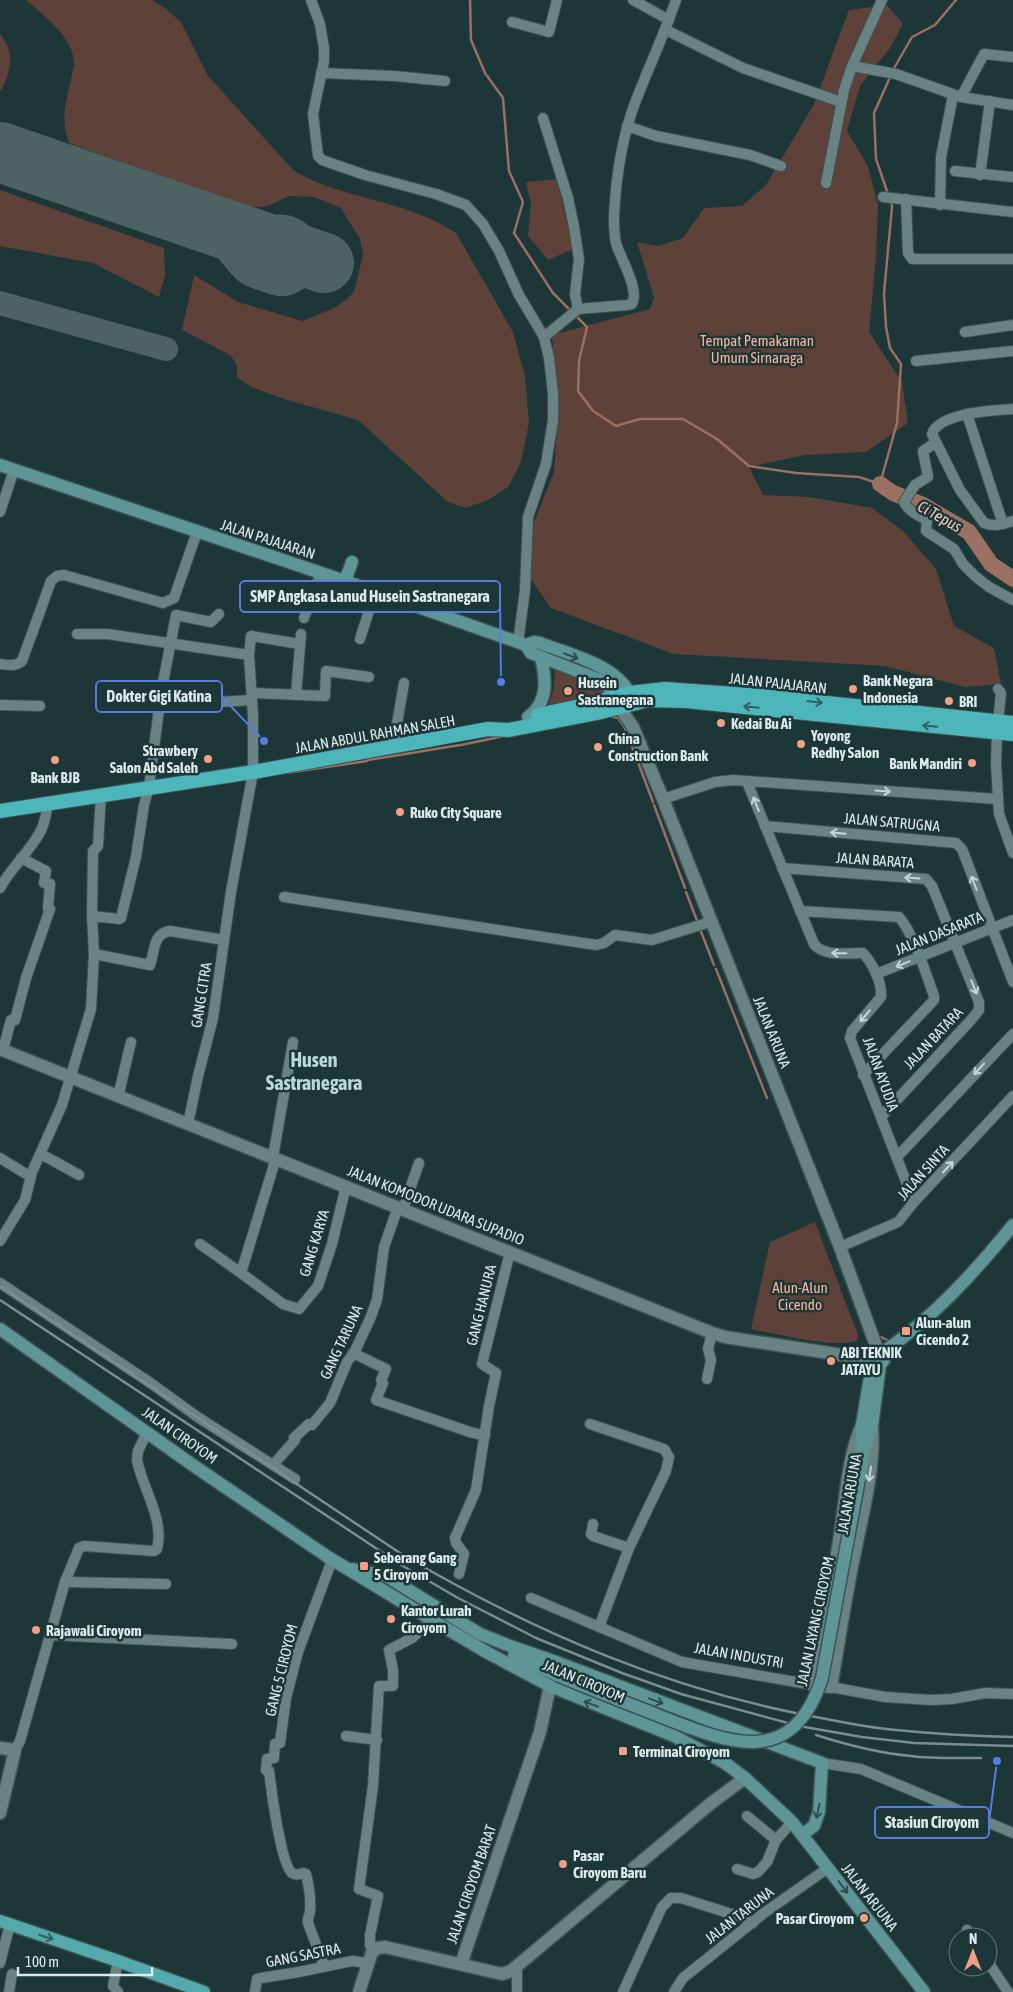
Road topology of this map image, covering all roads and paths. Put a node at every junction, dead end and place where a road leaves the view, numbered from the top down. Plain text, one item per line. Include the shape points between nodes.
1 (311, 0) edge
2 (557, 0) edge
3 (633, 0) edge
4 (676, 0) edge
5 (882, 0) edge
6 (669, 20) junction
7 (512, 22) dead end
8 (666, 30) junction
9 (1013, 57) edge
10 (852, 66) junction
11 (322, 73) junction
12 (445, 81) dead end
13 (957, 96) junction
14 (841, 102) junction
15 (990, 102) junction
16 (1013, 105) edge
17 (544, 118) dead end
18 (628, 126) junction
19 (781, 166) dead end
20 (955, 171) dead end
21 (980, 175) junction
22 (1013, 177) edge
23 (826, 184) dead end
24 (887, 197) dead end
25 (906, 199) junction
26 (940, 205) junction
27 (1013, 212) edge
28 (1013, 258) edge
29 (573, 313) junction
30 (1013, 325) edge
31 (965, 332) dead end
32 (544, 337) junction
33 (1013, 351) edge
34 (916, 361) dead end
35 (1013, 409) edge
36 (968, 414) junction
37 (935, 443) junction
38 (0, 465) edge
39 (14, 470) junction
40 (0, 512) edge
41 (1008, 523) edge
42 (197, 532) junction
43 (352, 562) dead end
44 (321, 573) junction
45 (345, 582) junction
46 (375, 592) junction
47 (1013, 600) edge
48 (219, 614) dead end
49 (304, 618) dead end
50 (77, 634) dead end
51 (360, 639) dead end
52 (171, 642) junction
53 (522, 644) junction
54 (249, 655) junction
55 (541, 657) junction
56 (0, 664) edge
57 (369, 677) dead end
58 (404, 683) dead end
59 (998, 689) dead end
60 (161, 693) junction
61 (296, 695) junction
62 (252, 697) junction
63 (625, 701) junction
64 (0, 705) edge
65 (40, 706) dead end
66 (528, 716) junction
67 (1013, 723) edge
68 (998, 727) junction
69 (488, 729) junction
70 (1013, 734) edge
71 (393, 747) junction
72 (253, 772) junction
73 (747, 782) junction
74 (149, 787) junction
75 (101, 795) junction
76 (997, 799) junction
77 (663, 800) junction
78 (48, 804) junction
79 (0, 810) edge
80 (765, 826) junction
81 (1013, 853) edge
82 (21, 858) junction
83 (782, 868) junction
84 (0, 888) edge
85 (284, 897) dead end
86 (800, 911) junction
87 (92, 916) junction
88 (1013, 920) edge
89 (707, 922) junction
90 (991, 928) junction
91 (224, 940) junction
92 (956, 942) junction
93 (94, 954) junction
94 (919, 957) junction
95 (876, 974) junction
96 (1013, 982) edge
97 (1013, 1034) edge
98 (131, 1042) dead end
99 (293, 1042) dead end
100 (2, 1050) edge
101 (863, 1075) junction
102 (69, 1078) junction
103 (1013, 1096) edge
104 (118, 1097) junction
105 (881, 1117) junction
106 (188, 1124) junction
107 (42, 1154) junction
108 (897, 1157) junction
109 (0, 1158) edge
110 (274, 1158) junction
111 (419, 1163) dead end
112 (79, 1175) dead end
113 (31, 1177) junction
114 (346, 1186) junction
115 (914, 1202) junction
116 (401, 1208) junction
117 (1013, 1225) edge
118 (0, 1241) edge
119 (200, 1244) dead end
120 (840, 1247) junction
121 (510, 1252) junction
122 (242, 1273) junction
123 (0, 1283) edge
124 (0, 1329) edge
125 (712, 1332) junction
126 (353, 1353) junction
127 (876, 1358) junction
128 (707, 1379) dead end
129 (590, 1424) dead end
130 (867, 1425) junction
131 (147, 1432) junction
132 (485, 1436) junction
133 (273, 1465) junction
134 (295, 1479) dead end
135 (593, 1524) dead end
136 (629, 1548) junction
137 (338, 1563) junction
138 (459, 1574) dead end
139 (386, 1576) junction
140 (64, 1582) junction
141 (166, 1584) dead end
142 (381, 1589) junction
143 (531, 1598) dead end
144 (432, 1620) junction
145 (599, 1627) junction
146 (50, 1635) junction
147 (477, 1639) junction
148 (232, 1644) dead end
149 (813, 1685) junction
150 (550, 1686) junction
151 (831, 1688) junction
152 (1013, 1694) edge
153 (346, 1736) dead end
154 (377, 1740) junction
155 (0, 1748) edge
156 (15, 1750) junction
157 (822, 1763) junction
158 (745, 1778) junction
159 (0, 1813) edge
160 (747, 1816) dead end
161 (792, 1822) junction
162 (1013, 1833) edge
163 (803, 1834) junction
164 (776, 1840) junction
165 (828, 1868) junction
166 (737, 1869) dead end
167 (5, 1923) edge
168 (753, 1923) junction
169 (374, 1950) junction
170 (118, 1961) junction
171 (0, 1963) edge
172 (368, 1963) junction
173 (461, 1964) junction
174 (324, 1966) junction
175 (517, 1966) junction
176 (12, 1974) dead end
177 (998, 1977) edge
178 (681, 1981) junction
179 (8, 1992) edge
180 (118, 1992) edge
181 (204, 1992) edge
182 (255, 1992) edge
183 (359, 1992) edge
184 (518, 1992) edge
185 (623, 1992) edge
186 (674, 1992) edge
187 (686, 1992) edge
188 (924, 1992) edge
189 (1008, 1992) edge

1 - 11 street via 324,48
2 - 7 street via 549,32
3 - 6 street
4 - 6 street
5 - 10 street
6 - 8 street
8 - 14 street via 743,68
8 - 18 street
9 - 13 street via 984,54
10 - 13 street via 896,74
10 - 14 street
11 - 12 street
11 - 32 street via 313,114 318,156 365,175 466,205 500,251 519,295
13 - 15 street
13 - 26 street via 941,157
14 - 23 street
15 - 16 street
15 - 21 street
17 - 29 street via 568,198 579,259
18 - 19 street via 656,136 750,155
18 - 29 street via 618,172 614,231 635,300 632,304
20 - 21 street
21 - 22 street
24 - 25 street
25 - 26 street
25 - 28 street via 908,253 912,259
26 - 27 street
29 - 32 street
30 - 31 street
32 - 53 street via 552,384 553,420 546,464 528,517
33 - 34 street
35 - 36 street
36 - 37 street via 935,428 932,434
36 - 41 street
37 - 41 street via 960,490 984,523
37 - 47 street via 923,451 928,477 915,485 907,497 912,511 927,520 926,531 954,549 975,576
38 - 39 main road, JALAN PAJAJARAN
39 - 40 street
39 - 42 main road, JALAN PAJAJARAN
42 - 44 main road, JALAN PAJAJARAN
42 - 56 street via 174,598 170,601 163,603 64,574 57,576 51,581 22,661 11,666
43 - 45 main road
44 - 45 main road, JALAN PAJAJARAN
44 - 49 street
45 - 46 main road, JALAN PAJAJARAN
46 - 51 street
46 - 53 main road, JALAN PAJAJARAN
48 - 52 street via 211,622 176,615
50 - 52 street via 107,634
52 - 54 street
52 - 60 street
53 - 55 main road, JALAN PAJAJARAN
53 -> 63 main road, JALAN PAJAJARAN via 540,643 604,668 617,677
54 - 61 street via 251,636 301,639
54 - 62 street, GANG CITRA
55 - 63 main road, JALAN PAJAJARAN via 600,680
55 - 66 main road via 543,698 540,706
57 - 61 street via 326,671 325,696
58 - 71 street
59 - 68 street via 1001,694
60 - 62 street via 218,702
60 - 74 street
61 - 62 street
62 - 72 street, GANG CITRA
63 - 66 highway, JALAN ABDUL RAHMAN SALEH
63 - 68 highway, JALAN PAJAJARAN via 665,689 762,696
63 - 69 highway, JALAN ABDUL RAHMAN SALEH via 509,730
63 - 77 street, JALAN ARUNA via 632,727
64 - 65 street
66 - 69 highway, JALAN ABDUL RAHMAN SALEH
67 - 68 highway, JALAN PAJAJARAN
68 - 70 highway, JALAN PAJAJARAN
68 - 76 street
69 - 71 highway, JALAN ABDUL RAHMAN SALEH
71 - 72 highway, JALAN ABDUL RAHMAN SALEH
72 - 74 highway, JALAN ABDUL RAHMAN SALEH
72 - 91 street, GANG CITRA
73 -> 76 street
73 - 77 street via 715,782
80 -> 73 street, JALAN AYUDIA
74 - 75 highway, JALAN ABDUL RAHMAN SALEH
74 - 87 street via 121,918
75 - 78 highway, JALAN ABDUL RAHMAN SALEH
75 - 87 street via 98,846 94,851
76 - 81 street
77 - 89 street, JALAN ARUNA
78 - 79 highway, JALAN ABDUL RAHMAN SALEH
78 - 82 street via 40,833
80 - 83 street, JALAN AYUDIA
90 -> 80 street, JALAN SATRUGNA via 962,849 956,843
82 - 84 street
82 - 100 street via 46,871 44,882 50,884 50,909 15,1020 12,1020
83 - 86 street, JALAN AYUDIA
92 -> 83 street, JALAN BARATA via 926,879
85 - 89 street via 596,945 615,934 652,940
86 - 94 street via 899,917
95 -> 86 street, JALAN AYUDIA via 863,953 818,949
87 - 93 street
88 - 90 street, JALAN DASARATA
89 - 120 street, JALAN ARUNA
90 - 92 street, JALAN DASARATA
90 - 96 street, JALAN SATRUGNA
91 - 93 street via 170,930 155,942 150,964
91 - 106 street, GANG CITRA via 213,1018
92 - 94 street, JALAN DASARATA
92 -> 105 street, JALAN BATARA via 979,1002 979,1010
93 - 102 street via 91,1009
94 -> 95 street, JALAN DASARATA
94 - 101 street via 934,1000
95 -> 101 street, JALAN AYUDIA via 881,997 852,1031 850,1038
97 -> 108 street
98 - 104 street
99 - 110 street
100 - 102 street, JALAN KOMODOR UDARA SUPADIO
101 - 105 street, JALAN AYUDIA
102 - 104 street, JALAN KOMODOR UDARA SUPADIO
102 - 107 street
115 -> 103 street, JALAN SINTA
104 - 106 street, JALAN KOMODOR UDARA SUPADIO
105 - 108 street, JALAN AYUDIA
106 - 110 street, JALAN KOMODOR UDARA SUPADIO
107 - 112 street
107 - 113 street
108 - 115 street, JALAN AYUDIA
109 - 113 street
110 - 114 street, JALAN KOMODOR UDARA SUPADIO
110 - 122 street
111 - 116 street, GANG TARUNA
113 - 118 street via 25,1200
114 - 116 street, JALAN KOMODOR UDARA SUPADIO
114 - 122 street, GANG KARYA via 318,1286 299,1309 283,1304
115 - 120 street, JALAN SINTA via 898,1222
116 - 121 street, JALAN KOMODOR UDARA SUPADIO
116 - 126 street, GANG TARUNA via 384,1247 377,1300
117 - 127 main road via 978,1268 925,1321
119 - 122 street
120 - 127 street, JALAN ARUNA
121 - 125 street, JALAN KOMODOR UDARA SUPADIO
121 - 132 street, GANG HANURA via 482,1364 496,1373
123 - 133 street
124 - 131 main road, JALAN CIROYOM
125 - 127 street, JALAN KOMODOR UDARA SUPADIO
125 - 128 street
126 - 132 street via 386,1370 376,1400
126 - 133 street, GANG TARUNA via 324,1413 298,1433
127 - 130 main road, JALAN ARJUNA
129 - 136 street via 668,1453 666,1471
130 - 147 main road, JALAN LAYANG CIROYOM, bridge via 822,1678 806,1714 785,1733 756,1743 729,1740 692,1729
130 - 149 street, JALAN ARJUNA via 854,1444
130 -> 151 street, JALAN ARJUNA via 874,1449
131 - 137 main road, JALAN CIROYOM
131 - 140 street via 137,1460 156,1519 157,1549 84,1546 79,1548
132 - 138 street via 476,1490 455,1538 464,1554
133 - 134 street
135 - 136 street via 593,1536
136 - 145 street
137 - 139 main road, JALAN CIROYOM
137 - 142 main road, JALAN CIROYOM
137 - 174 street, GANG 5 CIROYOM via 298,1652 286,1698 280,1743 275,1744 274,1758 266,1761 288,1868 296,1875 306,1874 308,1923
139 - 142 main road via 377,1580
139 - 147 main road, JALAN CIROYOM
140 - 141 street
140 - 146 street
142 - 144 main road, JALAN CIROYOM
143 - 145 street, JALAN INDUSTRI
144 - 147 main road, JALAN CIROYOM
144 - 154 street via 412,1638 388,1652 393,1686 379,1686
145 - 149 street, JALAN INDUSTRI via 672,1659 694,1665
146 - 148 street
146 - 156 street
147 - 150 main road, JALAN CIROYOM via 488,1653
147 -> 157 main road, JALAN CIROYOM via 510,1646 559,1663
149 - 151 street, JALAN INDUSTRI
158 -> 150 main road, JALAN CIROYOM via 725,1763 682,1740
150 - 173 street, JALAN CIROYOM BARAT via 540,1732
151 - 152 street, JALAN INDUSTRI via 885,1697 931,1700 985,1693
153 - 154 street
154 - 169 street via 359,1889 378,1896 370,1935 370,1945
155 - 156 street
156 - 159 street
157 - 162 street via 861,1769
157 -> 163 main road via 819,1812 814,1826
158 - 161 main road, JALAN CIROYOM
158 - 175 street
160 - 164 street
161 - 163 main road, JALAN CIROYOM
161 - 164 street
163 - 165 main road, JALAN ARJUNA
164 - 166 street via 767,1862 758,1872 754,1874
165 - 168 street, JALAN TARUNA
165 -> 188 main road, JALAN ARJUNA
167 -> 170 main road
167 - 171 street
168 - 178 street, JALAN TARUNA
168 - 185 street via 681,1898 668,1900
169 - 172 street
169 - 173 street, JALAN CIROYOM BARAT via 384,1948
170 - 180 street via 113,1986
170 - 181 main road
172 - 174 street, GANG SASTRA via 352,1961
172 - 183 street
173 - 175 street via 502,1974
174 - 182 street, GANG SASTRA via 257,1979
175 - 184 street
176 - 179 street
177 - 189 street
178 - 186 street, JALAN TARUNA
178 - 187 street

